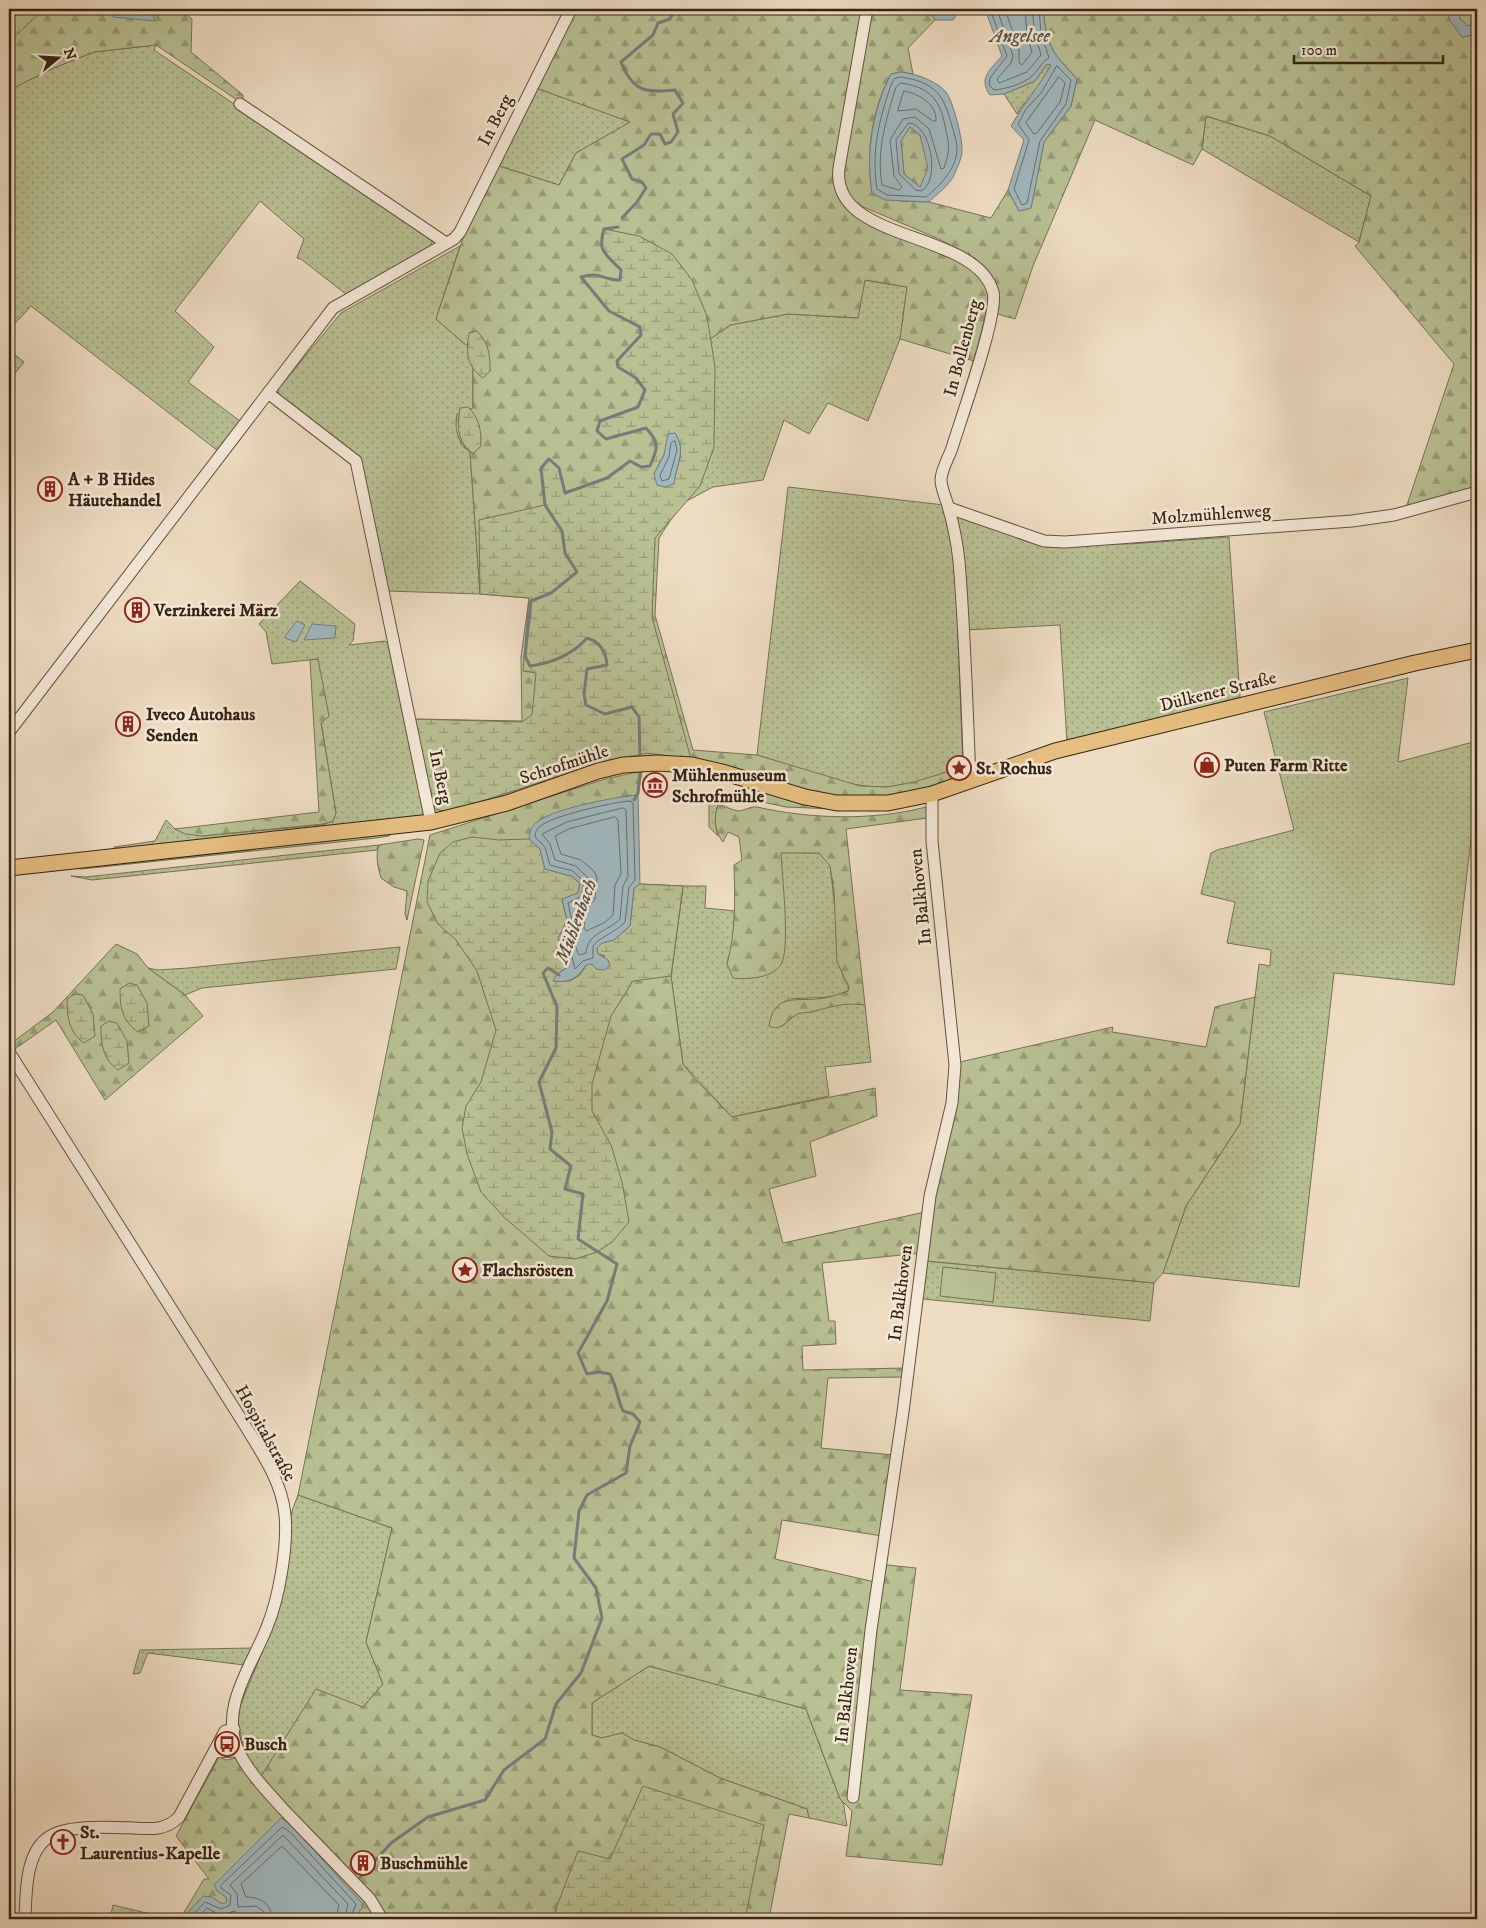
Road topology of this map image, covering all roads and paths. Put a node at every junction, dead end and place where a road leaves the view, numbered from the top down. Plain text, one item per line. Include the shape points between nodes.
1 (571, 9) edge
2 (867, 9) edge
3 (240, 104) dead end
4 (446, 243) junction
5 (268, 393) junction
6 (1477, 492) edge
7 (949, 508) junction
8 (1477, 650) edge
9 (9, 732) edge
10 (970, 780) junction
11 (932, 794) junction
12 (431, 822) junction
13 (9, 868) edge
14 (9, 1052) edge
15 (234, 1729) junction
16 (238, 1751) junction
17 (214, 1752) junction
18 (853, 1797) dead end
19 (24, 1919) edge
20 (383, 1919) edge

1 - 4 street, In Berg via 460,232
2 - 7 street, In Bollenberg via 839,168 841,193 852,206 881,224 968,262 984,276 993,291 994,304 983,349 941,480
3 - 4 street
4 - 5 street, In Berg via 333,308
5 - 9 street, In Berg
5 - 12 street, In Berg via 356,462
6 - 7 street, Molzmühlenweg via 1394,515 1352,521 1065,542 1044,541
7 - 10 street, In Bollenberg via 959,560
8 - 10 main road, Dülkener Straße via 1054,751
10 - 11 main road, Dülkener Straße
11 - 12 main road, Schrofmühle via 888,803 856,804 805,797 692,765 657,763 598,770 507,803
11 - 18 street, In Balkhoven via 932,841 955,1065 952,1102 930,1196 871,1630
12 - 13 main road, In Berg
14 - 15 street, Hospitalstraße via 241,1419 272,1472 281,1495 285,1515 284,1545 275,1600 268,1626 238,1690 233,1710
15 - 16 street, Hospitalstraße
15 - 17 street via 225,1731
16 - 17 street
16 - 20 street, Hospitalstraße via 265,1789 370,1899
17 - 19 street via 171,1826 154,1830 103,1827 65,1831 47,1838 40,1845 32,1864

